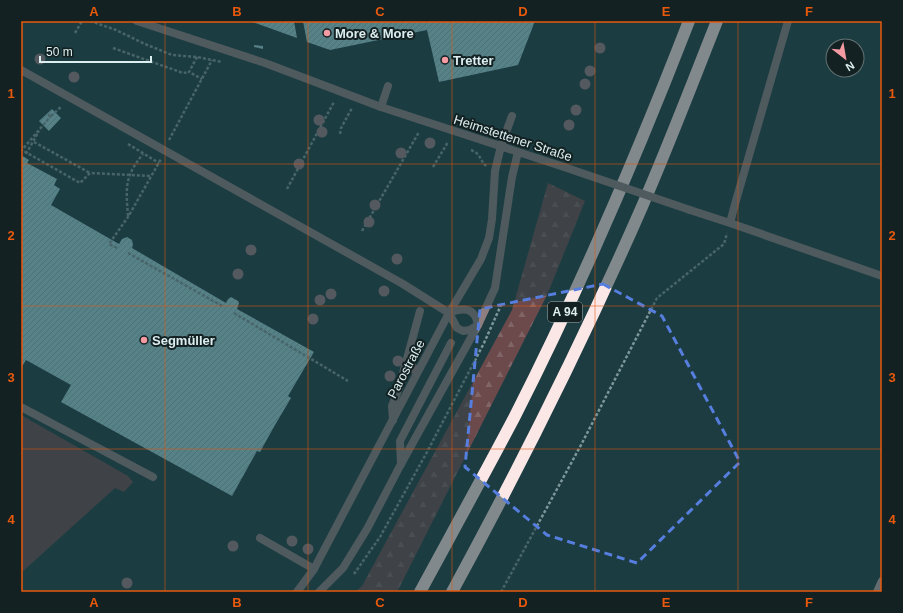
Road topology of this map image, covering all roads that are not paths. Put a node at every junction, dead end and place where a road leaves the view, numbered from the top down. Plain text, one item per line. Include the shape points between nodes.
1 (137, 21) edge
2 (689, 21) edge
3 (716, 21) edge
4 (788, 21) edge
5 (21, 70) edge
6 (388, 86) dead end
7 (381, 107) junction
8 (512, 116) dead end
9 (501, 146) junction
10 (518, 152) junction
11 (730, 223) junction
12 (882, 276) edge
13 (420, 311) dead end
14 (449, 313) junction
15 (478, 325) junction
16 (451, 344) dead end
17 (21, 407) edge
18 (393, 420) junction
19 (401, 464) junction
20 (153, 477) dead end
21 (260, 538) dead end
22 (314, 569) junction
23 (882, 581) edge
24 (297, 592) edge
25 (319, 592) edge
26 (420, 592) edge
27 (452, 592) edge
28 (877, 592) edge

1 - 7 street, Heimstettener Straße via 264,63
2 - 26 highway, A 94 via 616,199 570,302 515,415
3 - 27 highway, A 94 via 641,209 537,430
4 - 11 street
5 - 14 street via 341,248
6 - 7 street
7 - 9 street, Heimstettener Straße
8 - 9 street, Parostraße
9 - 10 street, Heimstettener Straße
9 - 14 street, Parostraße via 494,171 489,238 481,259
10 - 11 street, Heimstettener Straße, bridge
10 - 15 street via 494,288
11 - 12 street, Heimstettener Straße
13 - 18 street via 392,406
14 - 15 street via 458,309 469,311 475,316
14 - 15 street via 457,328 463,331
14 - 18 street, Parostraße
15 - 19 street
16 - 19 street via 400,441
17 - 20 street
18 - 22 street, Parostraße
19 - 25 street via 368,529 343,568
21 - 22 street
22 - 24 street, Parostraße
23 - 28 street

